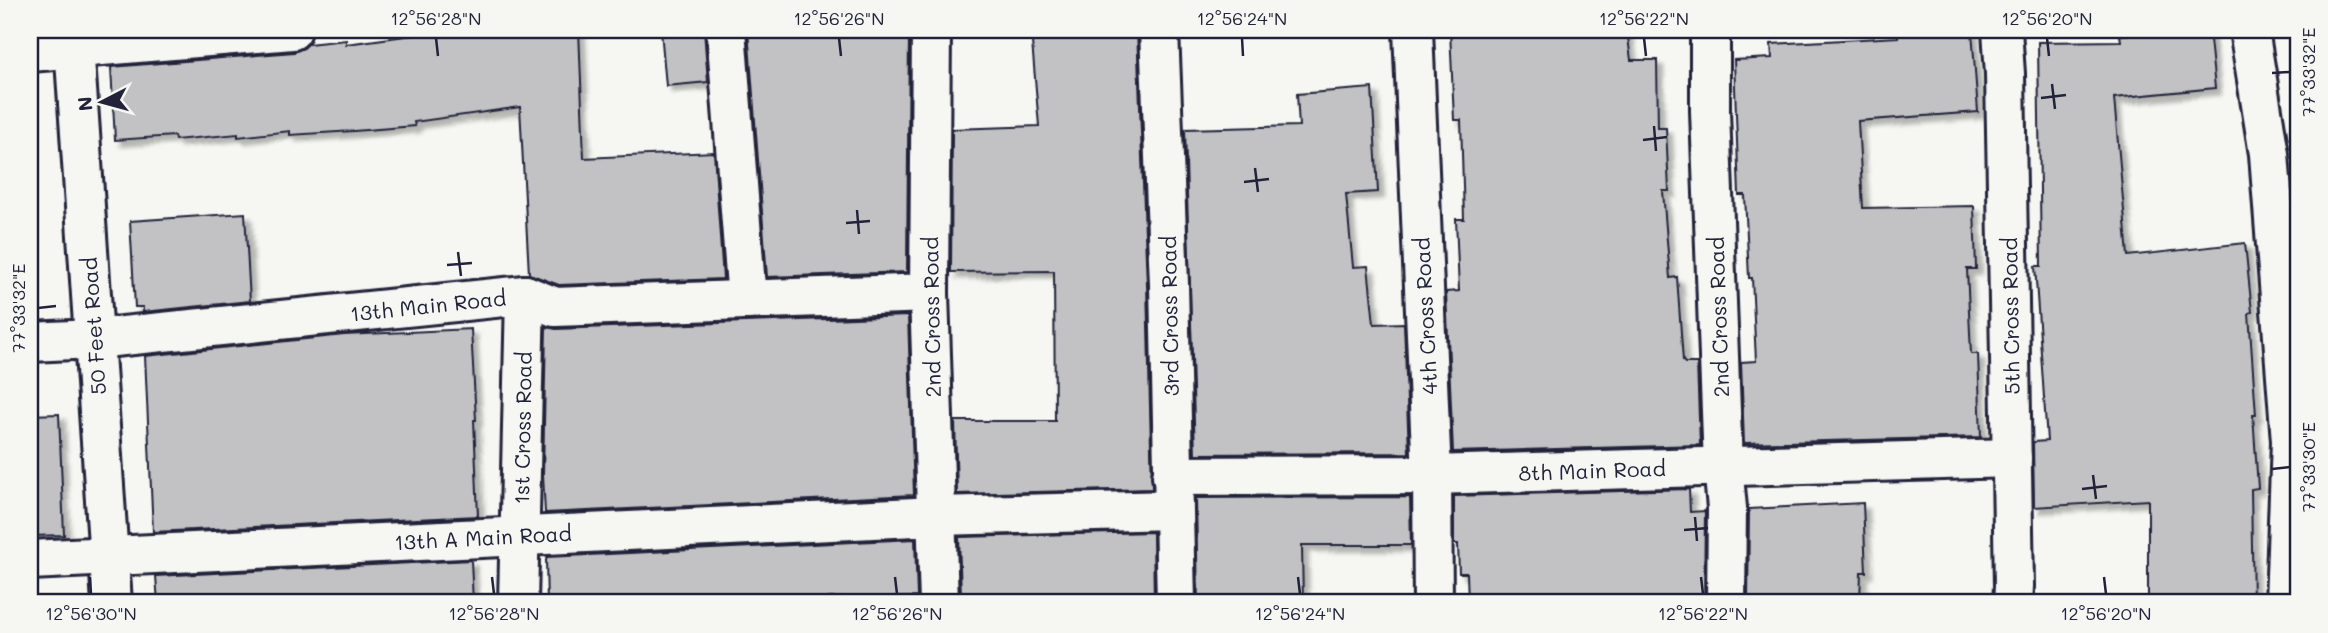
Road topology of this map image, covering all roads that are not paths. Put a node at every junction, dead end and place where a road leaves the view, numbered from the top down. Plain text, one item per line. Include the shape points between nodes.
1 (292, 30) edge
2 (726, 30) edge
3 (931, 30) edge
4 (1159, 30) edge
5 (1413, 30) edge
6 (1710, 30) edge
7 (2002, 30) edge
8 (2249, 30) edge
9 (74, 39) edge
10 (30, 52) edge
11 (929, 293) junction
12 (525, 295) junction
13 (747, 300) junction
14 (94, 339) junction
15 (30, 342) edge
16 (2012, 458) junction
17 (1723, 466) junction
18 (1433, 475) junction
19 (1173, 493) junction
20 (936, 516) junction
21 (519, 535) junction
22 (109, 556) junction
23 (30, 560) edge
24 (112, 603) edge
25 (518, 603) edge
26 (939, 603) edge
27 (1177, 603) edge
28 (1433, 603) edge
29 (1726, 603) edge
30 (2012, 603) edge
31 (2285, 603) edge

1 - 9 street
2 - 13 street
3 - 11 street, 2nd Cross Road
4 - 19 street, 3rd Cross Road
5 - 18 street, 4th Cross Road
6 - 17 street, 2nd Cross Road
7 - 16 street, 5th Cross Road
8 - 31 street via 2269,154 2291,440
9 - 10 street
9 - 14 street, 50 Feet Road
11 - 13 street, 13th Main Road
11 - 20 street, 2nd Cross Road
12 - 13 street, 13th Main Road via 555,307
12 - 14 street, 13th Main Road
12 - 21 street, 1st Cross Road
14 - 15 street, 13th Main Road
14 - 22 street, 50 Feet Road
16 - 17 street, 8th Main Road
16 - 30 street, 5th Cross Road
17 - 18 street, 8th Main Road
17 - 29 street, 2nd Cross Road
18 - 19 street, 8th Main Road
18 - 28 street, 4th Cross Road
19 - 20 street, 13th A Main Road
19 - 27 street, 3rd Cross Road
20 - 21 street, 13th A Main Road
20 - 26 street, 2nd Cross Road
21 - 22 street, 13th A Main Road
21 - 25 street, 1st Cross Road
22 - 23 street, 13th A Main Road
22 - 24 street, 50 Feet Road

